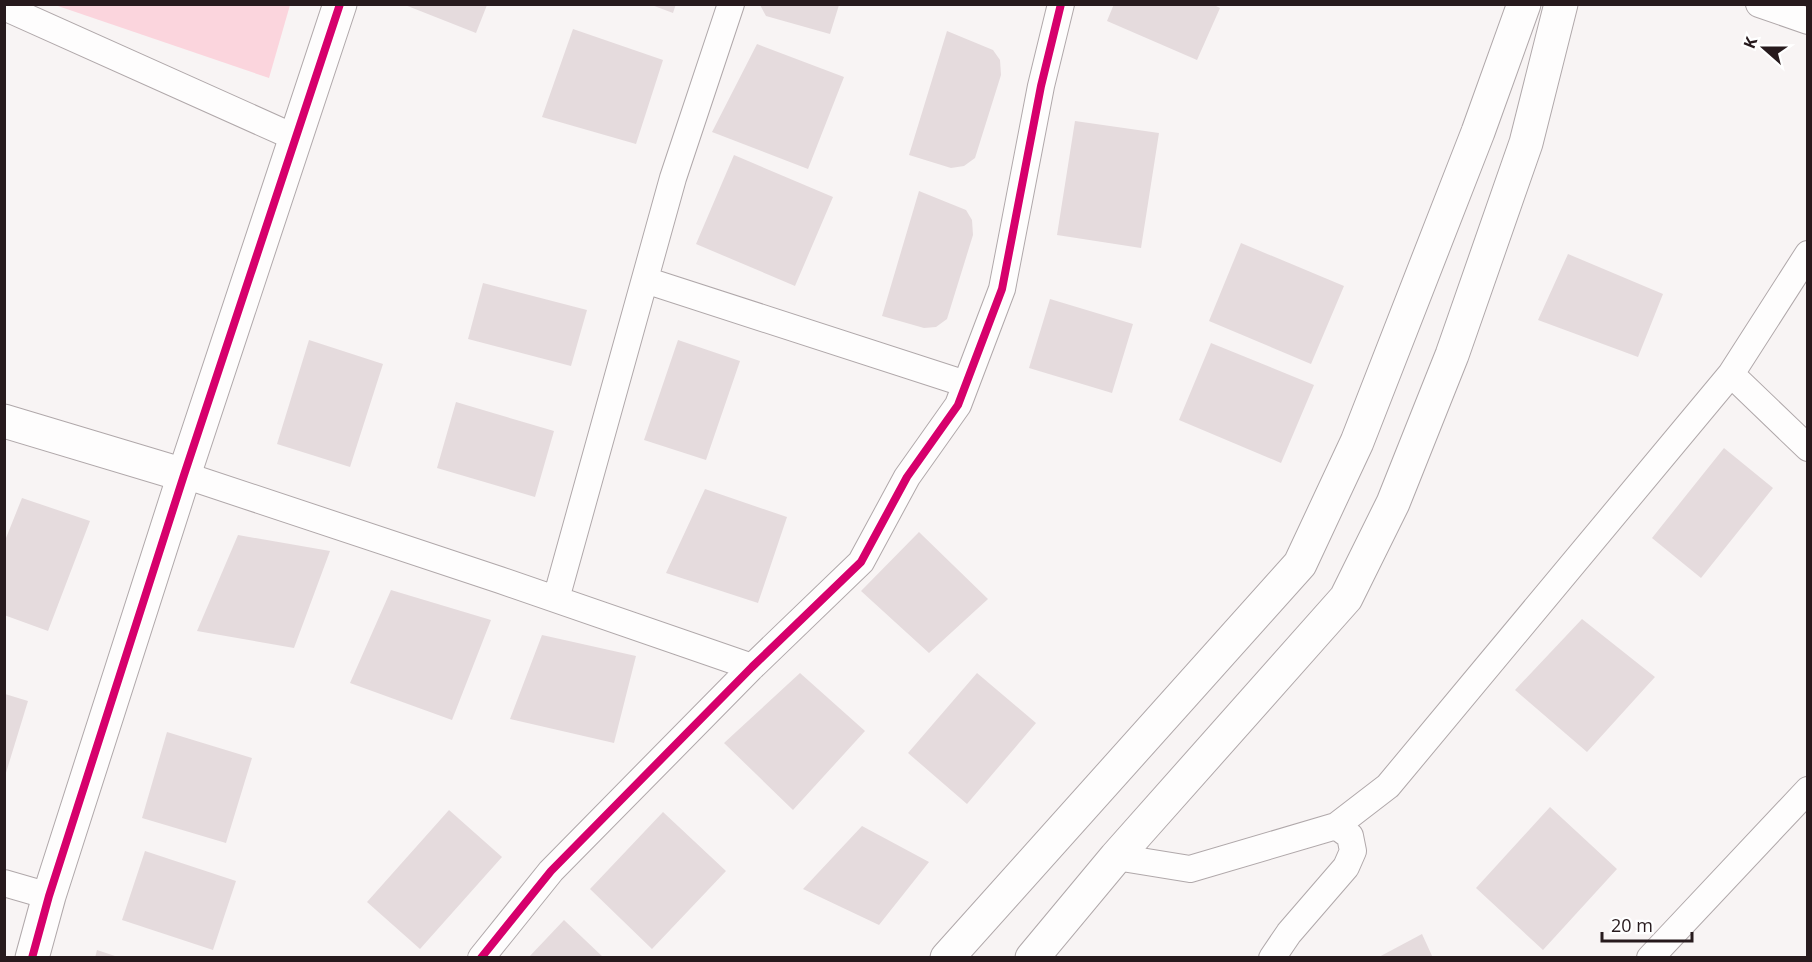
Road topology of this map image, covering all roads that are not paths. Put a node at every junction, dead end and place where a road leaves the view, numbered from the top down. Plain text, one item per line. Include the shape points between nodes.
1 (340, 4) edge
2 (731, 4) edge
3 (1061, 4) edge
4 (1524, 4) edge
5 (1561, 4) edge
6 (1759, 4) edge
7 (4, 7) edge
8 (1808, 21) edge
9 (296, 138) junction
10 (1808, 254) edge
11 (645, 280) junction
12 (1731, 374) junction
13 (966, 384) junction
14 (4, 421) edge
15 (1808, 448) edge
16 (184, 475) junction
17 (556, 599) junction
18 (752, 667) junction
19 (1808, 790) edge
20 (1336, 826) junction
21 (1116, 857) junction
22 (4, 883) edge
23 (49, 896) junction
24 (32, 957) edge
25 (481, 957) edge
26 (947, 957) edge
27 (1032, 957) edge
28 (1272, 957) edge
29 (1650, 957) edge

1 - 9 main road
2 - 11 street via 673,178
3 - 13 street via 1002,289
4 - 26 main road via 1357,442 1300,564
5 - 21 main road via 1527,142 1452,355 1393,503 1346,598
6 - 8 street
7 - 9 street
9 - 16 main road
10 - 12 street
11 - 13 street
11 - 17 street
12 - 15 street
12 - 20 street via 1388,786
13 - 18 street via 958,405 907,477 861,562
14 - 16 main road
16 - 17 street
16 - 23 main road
17 - 18 street
18 - 25 street via 551,871
19 - 29 street
20 - 21 street via 1190,869
20 - 28 street via 1350,836 1353,851 1346,867
21 - 27 main road
22 - 23 street
23 - 24 main road

